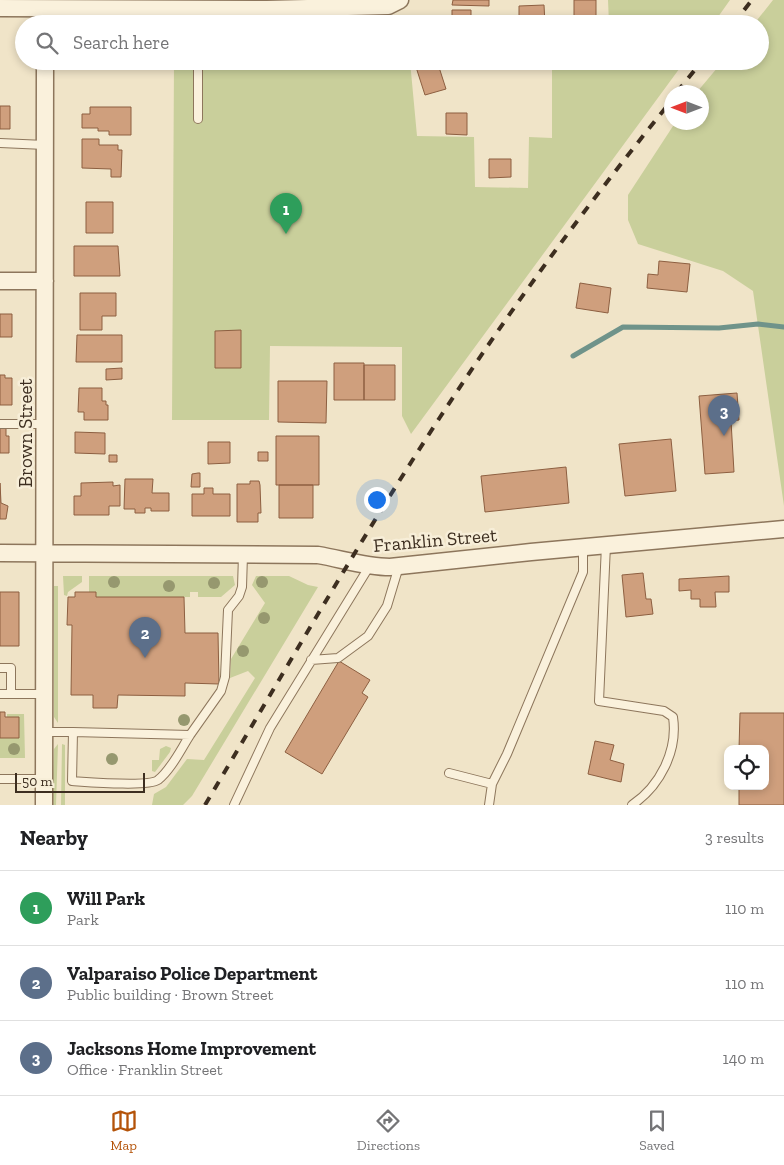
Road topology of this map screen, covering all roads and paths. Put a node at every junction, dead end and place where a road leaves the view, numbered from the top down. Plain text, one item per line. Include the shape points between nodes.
1 (400, 0) edge
2 (303, 4) edge
3 (0, 8) edge
4 (46, 11) edge
5 (168, 15) edge
6 (207, 15) edge
7 (45, 70) edge
8 (198, 70) edge
9 (198, 119) dead end
10 (0, 143) edge
11 (45, 145) junction
12 (0, 281) edge
13 (45, 281) junction
14 (0, 424) edge
15 (45, 424) junction
16 (784, 530) edge
17 (606, 545) junction
18 (583, 547) junction
19 (0, 553) edge
20 (45, 554) junction
21 (243, 555) junction
22 (399, 566) junction
23 (369, 567) junction
24 (312, 660) junction
25 (0, 668) edge
26 (0, 694) edge
27 (11, 694) junction
28 (45, 694) junction
29 (45, 732) junction
30 (73, 732) junction
31 (190, 735) junction
32 (449, 773) dead end
33 (0, 779) edge
34 (44, 780) junction
35 (492, 784) junction
36 (44, 805) edge
37 (234, 805) edge
38 (489, 805) edge
39 (632, 805) edge

1 - 2 street via 388,6
2 - 6 street
3 - 4 street
4 - 5 street
7 - 11 street, Brown Street
8 - 9 lane
10 - 11 lane
11 - 13 street, Brown Street
12 - 13 street
13 - 15 street, Brown Street
14 - 15 lane
15 - 20 street, Brown Street
16 - 17 street, Franklin Street
17 - 18 street, Franklin Street
17 - 39 lane via 599,701 664,711 673,716 674,727 664,771 646,795
18 - 22 street, Franklin Street
18 - 35 lane via 583,572
19 - 20 street, Franklin Street
20 - 21 street, Franklin Street
20 - 28 street, Brown Street
21 - 23 street, Franklin Street via 318,555
21 - 31 lane via 242,586 228,610 225,677 221,691
22 - 23 street, Franklin Street
22 - 24 lane via 387,606 368,636 338,658
23 - 24 lane
24 - 37 lane via 270,728
25 - 27 lane via 11,668
26 - 27 lane
27 - 28 lane
28 - 29 street, Brown Street
29 - 30 lane
29 - 34 street, Brown Street
30 - 31 lane
30 - 31 lane via 72,781 146,783 158,780
32 - 35 lane
33 - 34 lane
34 - 36 street, Brown Street
35 - 38 lane

